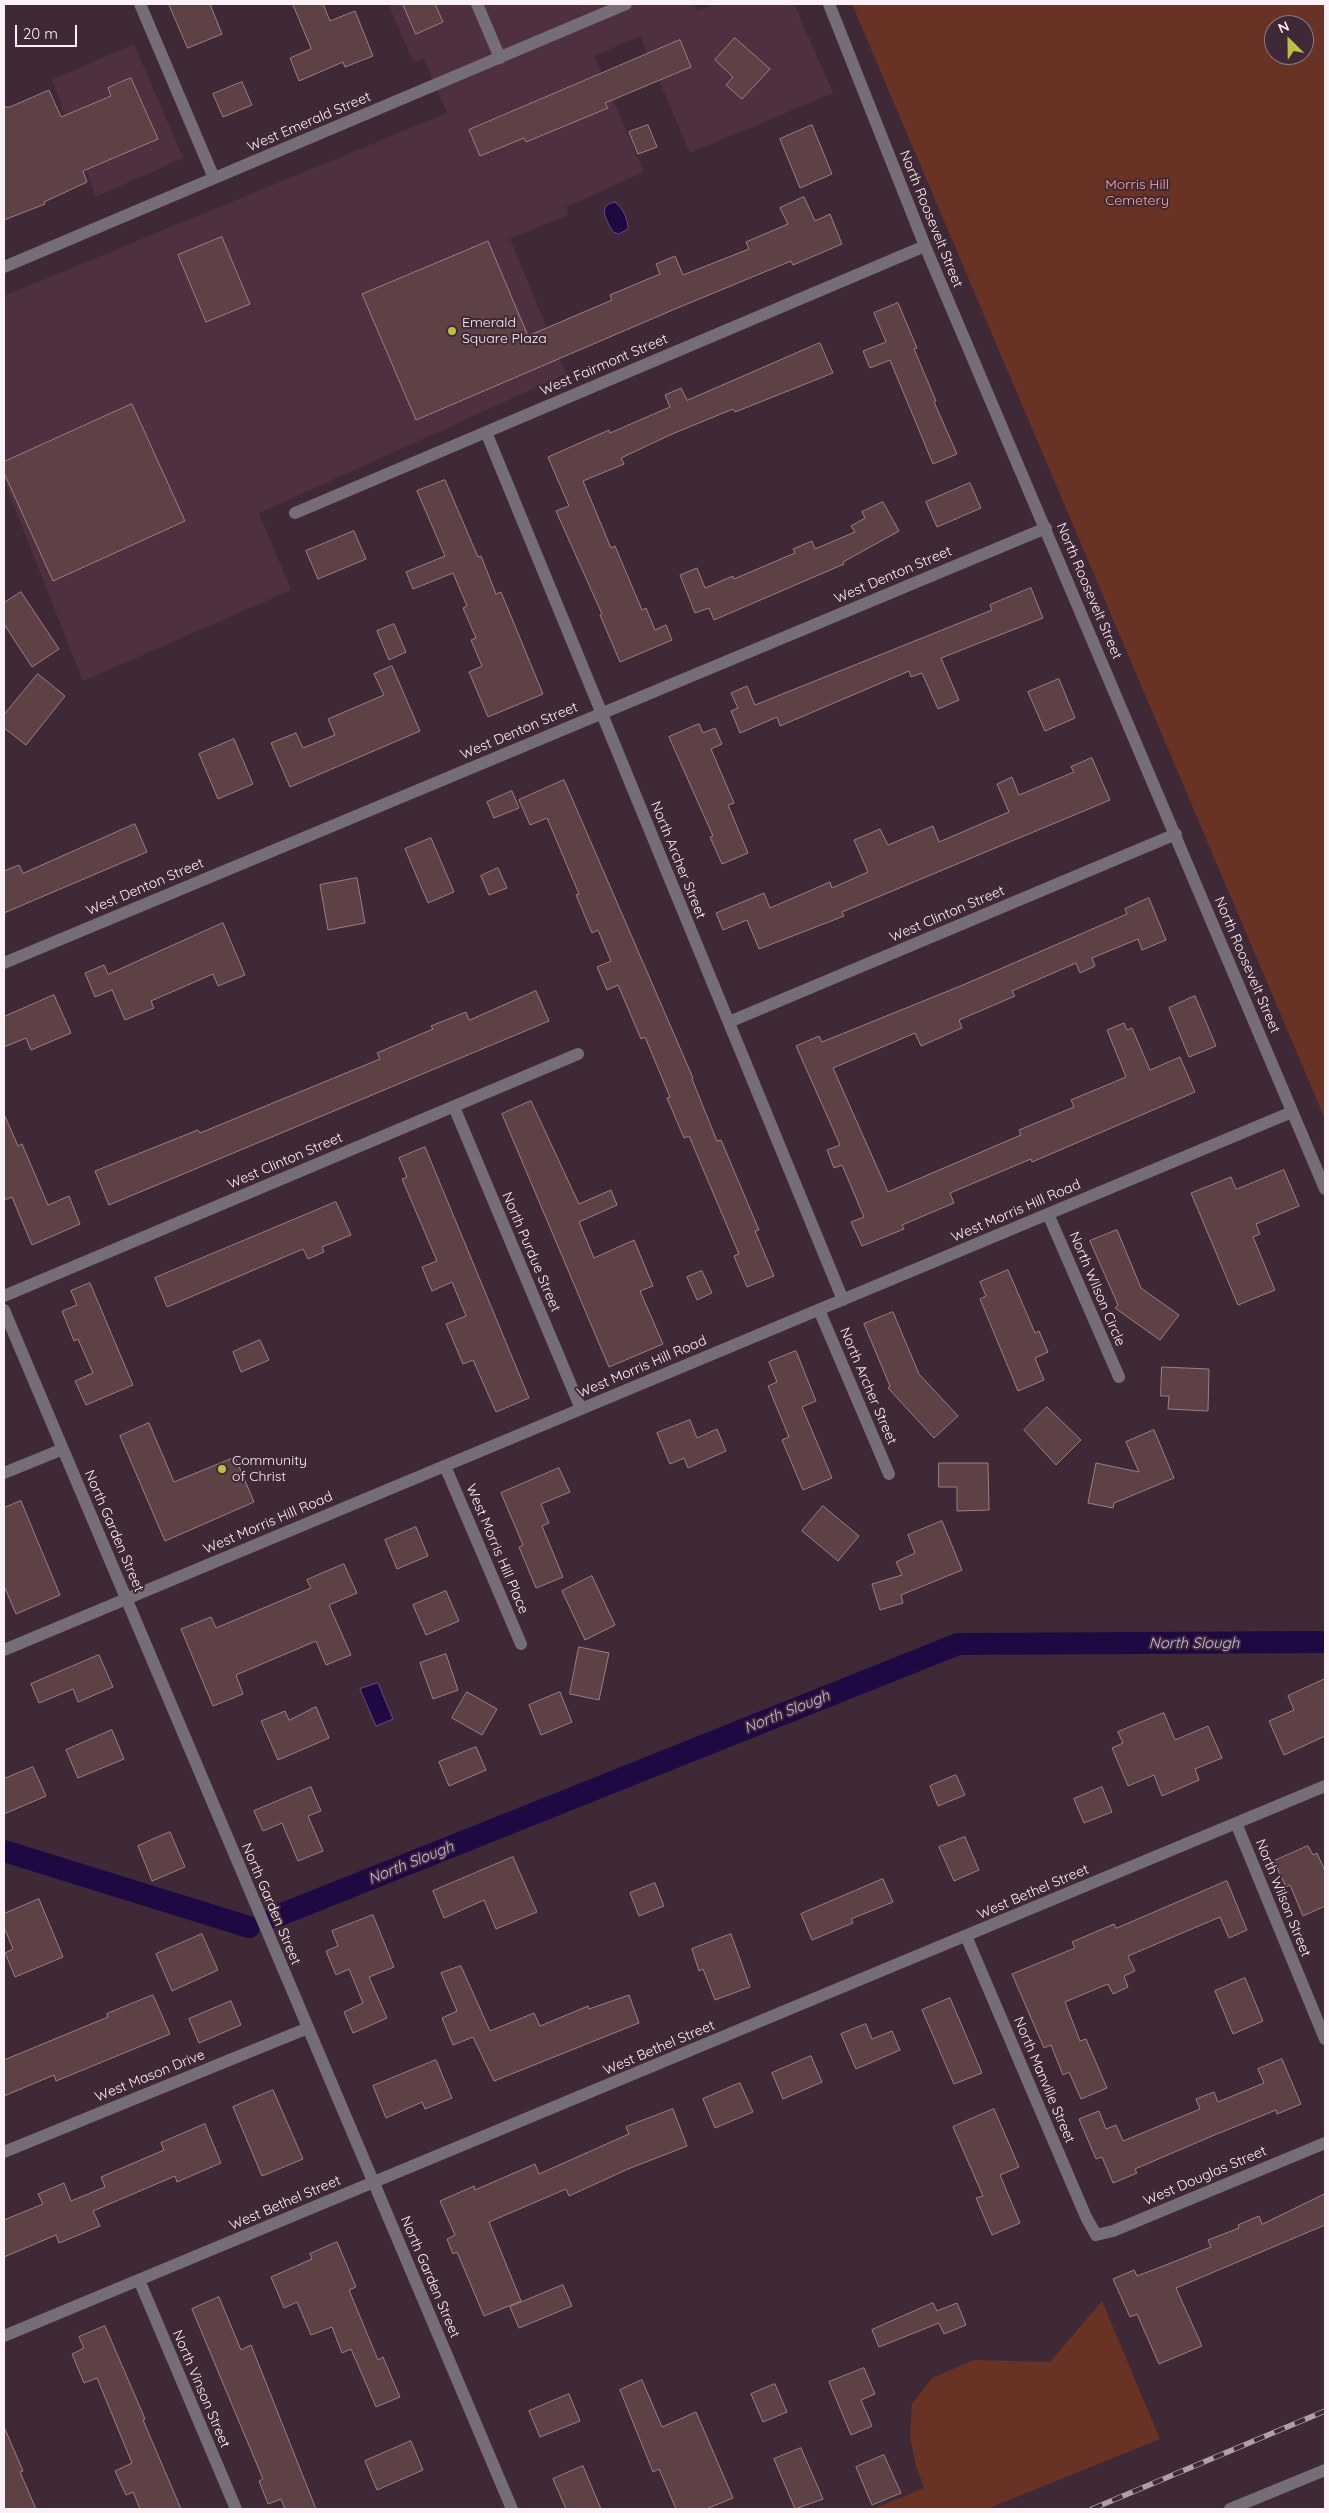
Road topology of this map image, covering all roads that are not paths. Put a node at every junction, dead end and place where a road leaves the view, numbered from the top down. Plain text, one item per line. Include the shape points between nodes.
1 (140, 4) edge
2 (477, 4) edge
3 (626, 4) edge
4 (829, 4) edge
5 (500, 58) junction
6 (214, 178) junction
7 (925, 246) junction
8 (4, 267) edge
9 (486, 432) junction
10 (295, 513) dead end
11 (1046, 528) junction
12 (601, 713) junction
13 (1176, 834) junction
14 (4, 963) edge
15 (729, 1022) junction
16 (578, 1054) dead end
17 (454, 1107) junction
18 (1292, 1112) junction
19 (1325, 1189) edge
20 (1048, 1214) junction
21 (4, 1296) edge
22 (843, 1300) junction
23 (4, 1310) edge
24 (819, 1310) junction
25 (1118, 1377) dead end
26 (581, 1409) junction
27 (62, 1448) junction
28 (445, 1466) junction
29 (4, 1473) edge
30 (889, 1474) dead end
31 (126, 1599) junction
32 (521, 1644) dead end
33 (4, 1650) edge
34 (1325, 1786) edge
35 (1236, 1823) junction
36 (966, 1936) junction
37 (308, 2028) junction
38 (1325, 2039) edge
39 (1325, 2142) edge
40 (4, 2152) edge
41 (374, 2183) junction
42 (1096, 2235) joint
43 (139, 2280) junction
44 (4, 2336) edge
45 (1325, 2470) edge
46 (236, 2509) edge
47 (512, 2509) edge
48 (1230, 2509) edge

1 - 6 street
2 - 5 street
3 - 5 street, West Emerald Street
4 - 7 street, North Roosevelt Street
5 - 6 street, West Emerald Street
6 - 8 street, West Emerald Street
7 - 9 street, West Fairmont Street
7 - 11 street, North Roosevelt Street
9 - 10 street, West Fairmont Street
9 - 12 street, North Archer Street
11 - 12 street, West Denton Street
11 - 13 street, North Roosevelt Street
12 - 14 street, West Denton Street
12 - 15 street, North Archer Street
13 - 15 street, West Clinton Street
13 - 18 street, North Roosevelt Street
15 - 22 street, North Archer Street
16 - 17 street, West Clinton Street
17 - 21 street, West Clinton Street
17 - 26 street, North Purdue Street
18 - 19 street, North Roosevelt Street
18 - 20 street, West Morris Hill Road
20 - 22 street, West Morris Hill Road
20 - 25 street, North Wilson Circle
22 - 24 street, West Morris Hill Road
23 - 27 street, North Garden Street
24 - 26 street, West Morris Hill Road
24 - 30 street, North Archer Street
26 - 28 street, West Morris Hill Road
27 - 29 street
27 - 31 street, North Garden Street
28 - 31 street, West Morris Hill Road
28 - 32 street, West Morris Hill Place
31 - 33 street, West Morris Hill Road
31 - 37 street, North Garden Street
34 - 35 street, West Bethel Street
35 - 36 street, West Bethel Street
35 - 38 street, North Wilson Street
36 - 41 street, West Bethel Street
36 - 42 street, North Manville Street
37 - 40 street, West Mason Drive
37 - 41 street, North Garden Street
39 - 42 street, West Douglas Street
41 - 43 street, West Bethel Street
41 - 47 street, North Garden Street
43 - 44 street, West Bethel Street
43 - 46 street, North Vinson Street
45 - 48 street

